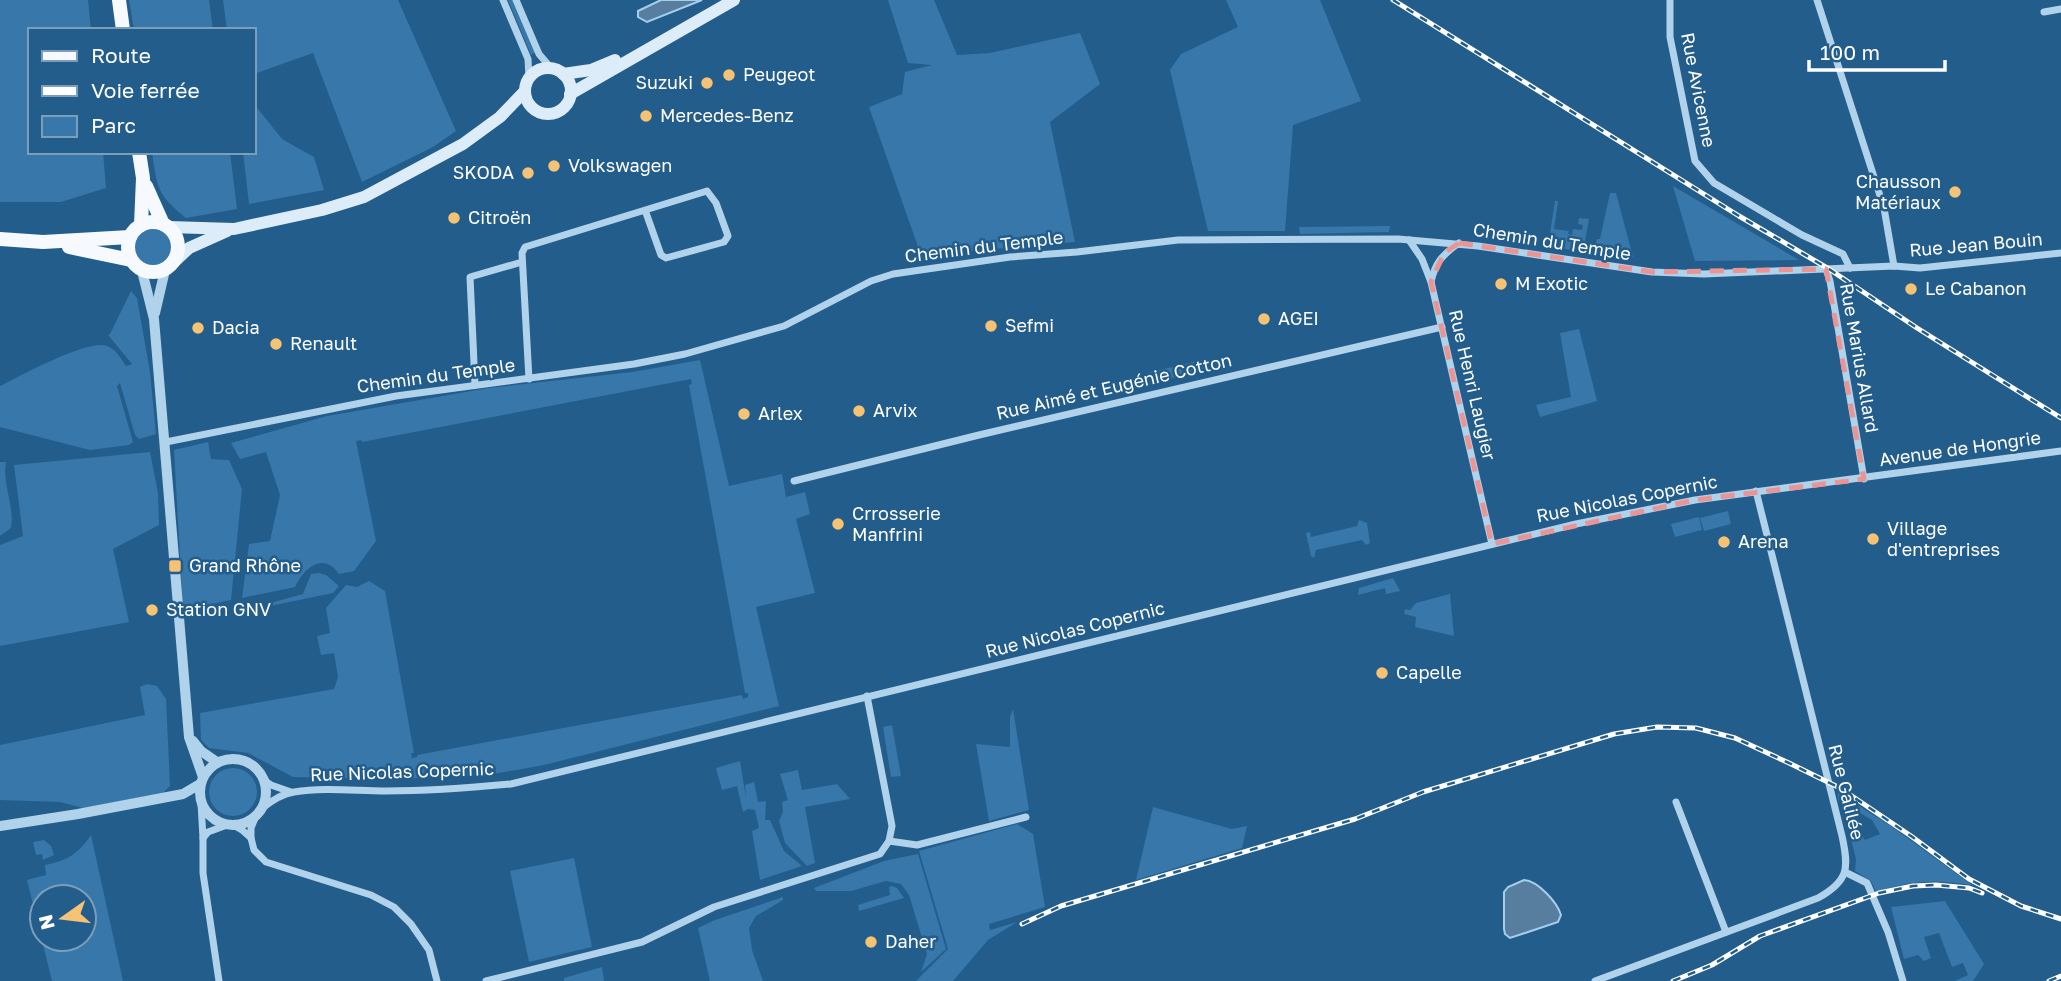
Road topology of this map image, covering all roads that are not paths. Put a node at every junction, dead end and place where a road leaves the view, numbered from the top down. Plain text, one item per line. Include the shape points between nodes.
1 (119, 0) edge
2 (503, 0) edge
3 (516, 0) edge
4 (734, 0) edge
5 (1670, 0) edge
6 (1817, 0) edge
7 (2061, 9) edge
8 (2044, 12) dead end
9 (123, 28) edge
10 (632, 57) junction
11 (557, 71) junction
12 (529, 78) junction
13 (525, 91) junction
14 (570, 94) junction
15 (535, 109) junction
16 (484, 130) junction
17 (139, 154) edge
18 (143, 178) junction
19 (645, 210) junction
20 (141, 225) junction
21 (166, 226) junction
22 (233, 229) junction
23 (130, 237) junction
24 (0, 239) edge
25 (1409, 240) junction
26 (43, 242) junction
27 (1458, 243) junction
28 (2061, 253) edge
29 (131, 260) junction
30 (522, 262) junction
31 (170, 266) junction
32 (1895, 267) junction
33 (1850, 268) junction
34 (1826, 269) junction
35 (142, 271) junction
36 (1431, 282) junction
37 (154, 320) junction
38 (1442, 327) junction
39 (529, 379) junction
40 (475, 385) junction
41 (166, 442) junction
42 (2061, 451) edge
43 (1864, 479) junction
44 (794, 481) dead end
45 (1756, 491) junction
46 (1492, 544) junction
47 (867, 696) junction
48 (189, 737) junction
49 (217, 762) junction
50 (264, 780) junction
51 (201, 781) junction
52 (292, 792) junction
53 (183, 794) junction
54 (201, 802) junction
55 (1676, 802) dead end
56 (258, 813) junction
57 (1026, 817) dead end
58 (230, 825) junction
59 (0, 826) edge
60 (203, 838) junction
61 (250, 838) junction
62 (889, 841) junction
63 (1845, 872) junction
64 (1726, 932) junction
65 (219, 981) edge
66 (437, 981) edge
67 (486, 981) edge
68 (1595, 981) edge
69 (1903, 981) edge

1 - 9 main road
2 - 12 street via 528,59
3 - 11 street via 539,54
4 - 10 main road
5 - 33 street, Rue Avicenne via 1670,37 1695,161 1714,183 1843,254
6 - 32 street via 1884,208
7 - 8 street
10 - 11 main road via 591,70
10 - 14 main road
11 - 12 main road via 538,70
11 - 14 main road via 568,79
12 - 13 main road
13 - 15 main road
13 - 16 main road
14 - 15 main road via 556,112
15 - 16 main road
16 - 22 main road via 364,197
17 - 18 main road
18 - 20 main road
18 - 21 main road via 153,207
19 - 19 street via 707,191 728,236 724,242 666,258
19 - 30 street via 525,247
20 - 21 main road
20 - 23 main road
21 - 22 main road
21 - 31 main road via 179,248
22 - 31 main road via 189,248
23 - 26 main road
23 - 29 main road
24 - 26 main road
25 - 27 street, Chemin du Temple
25 - 36 street, Rue Henri Laugier
25 - 39 street, Chemin du Temple via 1178,240 919,270 871,281 784,326 634,364
26 - 29 main road
27 - 34 street, Chemin du Temple via 1652,272
27 - 36 street via 1434,266
28 - 32 street, Rue Jean Bouin
29 - 35 main road
30 - 39 street
30 - 40 street via 470,277
31 - 35 main road via 158,273
31 - 37 street
32 - 33 street, Rue Marius Allard
33 - 34 street, Rue Marius Allard
34 - 43 street, Rue Marius Allard
35 - 37 street
36 - 38 street, Rue Henri Laugier
37 - 41 street
38 - 44 street, Rue Aimé et Eugénie Cotton
38 - 46 street, Rue Henri Laugier
39 - 40 street, Chemin du Temple
40 - 41 street, Chemin du Temple via 354,403
41 - 48 street
42 - 43 street, Avenue de Hongrie
43 - 45 street, Rue Nicolas Copernic
45 - 46 street, Rue Nicolas Copernic via 1656,507
45 - 63 street, Rue Galilée via 1842,836
46 - 47 street, Rue Nicolas Copernic
47 - 52 street, Rue Nicolas Copernic via 511,784
47 - 62 street via 892,826
48 - 49 street
48 - 51 street
49 - 50 street via 240,759
49 - 51 street
50 - 52 street
50 - 56 street via 266,792
51 - 53 street
51 - 54 street
52 - 56 street
53 - 54 street
53 - 59 street
54 - 58 street via 209,815
54 - 60 street
55 - 64 street
56 - 58 street via 245,823
56 - 61 street
57 - 62 street via 917,845
58 - 60 street
58 - 61 street
60 - 65 street via 203,873
61 - 66 street via 265,862 371,895 394,907 429,950
62 - 67 street via 880,854 714,907 642,942
63 - 64 street via 1837,885 1818,898
63 - 69 street via 1867,883
64 - 68 street

